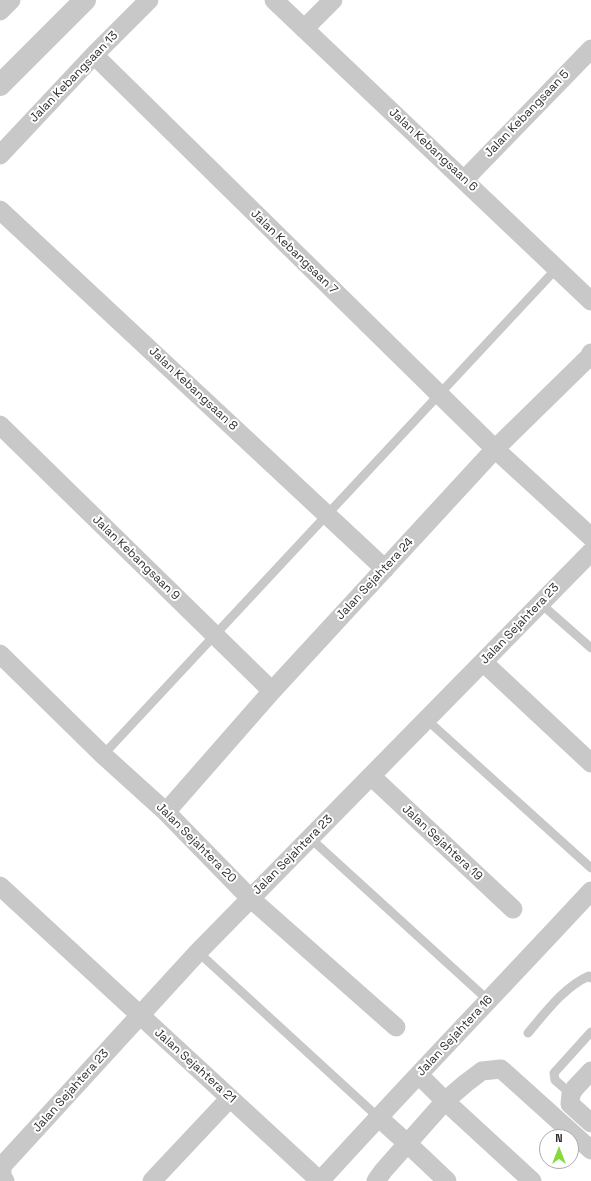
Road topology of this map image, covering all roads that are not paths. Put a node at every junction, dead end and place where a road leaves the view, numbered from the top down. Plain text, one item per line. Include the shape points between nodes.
1 (11, 0) edge
2 (85, 0) edge
3 (149, 0) edge
4 (274, 0) edge
5 (332, 0) edge
6 (0, 11) edge
7 (304, 29) junction
8 (591, 49) edge
9 (94, 55) junction
10 (0, 85) edge
11 (0, 155) edge
12 (464, 180) junction
13 (0, 210) edge
14 (557, 268) junction
15 (591, 301) edge
16 (591, 353) edge
17 (439, 394) junction
18 (0, 425) edge
19 (495, 449) junction
20 (327, 514) junction
21 (591, 537) edge
22 (591, 552) edge
23 (385, 569) junction
24 (540, 603) junction
25 (215, 636) junction
26 (591, 648) edge
27 (0, 654) edge
28 (483, 662) junction
29 (272, 691) junction
30 (426, 720) junction
31 (104, 755) junction
32 (591, 763) edge
33 (371, 776) junction
34 (166, 812) junction
35 (310, 838) junction
36 (591, 868) edge
37 (1, 888) edge
38 (591, 891) edge
39 (250, 898) junction
40 (513, 909) dead end
41 (198, 952) junction
42 (591, 978) edge
43 (489, 1000) junction
44 (140, 1016) junction
45 (396, 1027) dead end
46 (591, 1032) edge
47 (528, 1033) dead end
48 (591, 1071) edge
49 (419, 1075) junction
50 (571, 1094) junction
51 (230, 1098) junction
52 (445, 1101) junction
53 (378, 1117) junction
54 (591, 1123) edge
55 (408, 1144) junction
56 (591, 1150) edge
57 (3, 1174) edge
58 (152, 1181) edge
59 (320, 1181) edge
60 (376, 1181) edge
61 (447, 1181) edge
62 (532, 1181) edge

1 - 6 street
2 - 10 street
3 - 9 street, Jalan Kebangsaan 13
4 - 7 street, Jalan Kebangsaan 6
5 - 7 street
7 - 12 street, Jalan Kebangsaan 6
8 - 12 street, Jalan Kebangsaan 5
9 - 11 street, Jalan Kebangsaan 13
9 - 17 street, Jalan Kebangsaan 7
12 - 14 street, Jalan Kebangsaan 6
13 - 20 street, Jalan Kebangsaan 8
14 - 15 street, Jalan Kebangsaan 6
14 - 17 lane
16 - 19 street, Jalan Sejahtera 24
17 - 19 street, Jalan Kebangsaan 7
17 - 20 lane
18 - 25 street, Jalan Kebangsaan 9
19 - 21 street, Jalan Kebangsaan 7
19 - 23 street, Jalan Sejahtera 24
20 - 23 street, Jalan Kebangsaan 8
20 - 25 lane
22 - 24 street, Jalan Sejahtera 23
23 - 29 street, Jalan Sejahtera 24
24 - 26 lane
24 - 28 street, Jalan Sejahtera 23
25 - 29 street, Jalan Kebangsaan 9
25 - 31 lane
27 - 31 street, Jalan Sejahtera 20
28 - 30 street, Jalan Sejahtera 23
28 - 32 street
29 - 34 street, Jalan Sejahtera 24
30 - 33 street, Jalan Sejahtera 23
30 - 36 lane
31 - 34 street, Jalan Sejahtera 20
33 - 35 street, Jalan Sejahtera 23
33 - 40 street, Jalan Sejahtera 19
34 - 39 street, Jalan Sejahtera 20
35 - 39 street, Jalan Sejahtera 23
35 - 43 lane
37 - 44 street, Jalan Sejahtera 21
38 - 43 street, Jalan Sejahtera 16
39 - 41 street, Jalan Sejahtera 23
39 - 45 street, Jalan Sejahtera 20
41 - 44 street, Jalan Sejahtera 23
41 - 53 lane
42 - 47 lane via 589,976 581,979 558,999
43 - 49 street, Jalan Sejahtera 16
44 - 51 street, Jalan Sejahtera 21
44 - 57 street, Jalan Sejahtera 23
46 - 50 lane via 554,1073 556,1080
48 - 50 street
49 - 52 street
49 - 53 street, Jalan Sejahtera 16
50 - 54 street via 570,1104
51 - 58 street
51 - 59 street, Jalan Sejahtera 21
52 - 55 street
52 - 56 street via 482,1071 501,1069
52 - 62 street
53 - 55 street
53 - 59 street, Jalan Sejahtera 16
55 - 60 street
55 - 61 street

